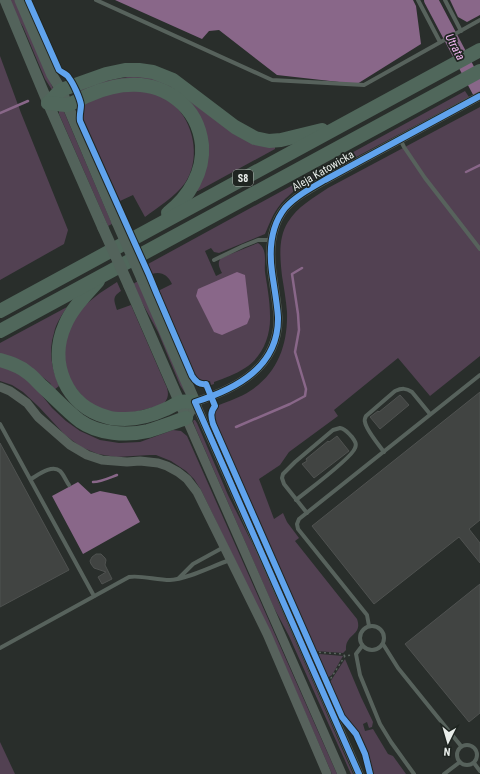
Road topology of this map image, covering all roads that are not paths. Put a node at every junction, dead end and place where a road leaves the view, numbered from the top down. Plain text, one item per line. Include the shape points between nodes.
1 (5, 0) edge
2 (20, 0) edge
3 (96, 0) edge
4 (418, 0) edge
5 (445, 0) edge
6 (480, 20) edge
7 (461, 31) junction
8 (440, 42) junction
9 (475, 52) edge
10 (480, 71) edge
11 (61, 90) junction
12 (480, 96) edge
13 (48, 103) junction
14 (67, 105) junction
15 (347, 122) junction
16 (400, 139) junction
17 (139, 235) junction
18 (271, 240) junction
19 (480, 249) edge
20 (214, 260) dead end
21 (105, 273) junction
22 (0, 311) edge
23 (0, 331) edge
24 (0, 360) edge
25 (480, 374) edge
26 (0, 387) edge
27 (180, 402) junction
28 (195, 402) junction
29 (430, 414) junction
30 (186, 418) junction
31 (0, 424) edge
32 (384, 452) junction
33 (30, 479) junction
34 (69, 485) dead end
35 (296, 500) junction
36 (307, 513) junction
37 (224, 546) junction
38 (230, 559) junction
39 (178, 578) junction
40 (94, 596) junction
41 (369, 626) junction
42 (383, 644) junction
43 (362, 646) junction
44 (0, 648) edge
45 (461, 746) junction
46 (460, 762) junction
47 (474, 763) junction
48 (480, 771) edge
49 (327, 774) edge
50 (342, 774) edge
51 (359, 774) edge
52 (414, 774) edge
53 (444, 774) edge

1 - 13 main road
2 - 11 main road
3 - 8 lane via 272,80 364,85
4 - 8 lane
5 - 7 lane
6 - 7 lane
7 - 8 lane
9 - 15 highway, S8
10 - 21 highway, S8
11 - 13 highway
11 - 14 main road
11 - 15 highway via 106,74 139,70 153,72 173,80 235,127 255,138 281,140
12 - 16 street, Aleja Katowicka
13 - 14 highway
13 - 27 main road, bridge
14 - 17 highway via 108,88 136,84 166,92 185,105 193,116 202,149 199,170 192,186 177,206
14 - 28 main road, bridge
15 - 17 highway, S8
16 - 18 street, Aleja Katowicka via 293,200 279,218
16 - 19 lane via 425,178
17 - 22 highway, S8
18 - 20 lane via 258,240
18 - 28 street, Aleja Katowicka via 278,317 277,330 270,351 259,368 244,380
21 - 23 highway, S8
21 - 27 highway via 76,306 65,325 59,343 60,371 64,383 81,405 108,418 144,417
24 - 30 highway via 28,372 81,422 102,431 136,433
25 - 29 lane
26 - 37 street via 27,403 38,417 70,446 87,455 115,462 158,463 178,472 197,492
27 - 28 highway
27 - 30 main road
28 - 30 main road
28 - 51 street
29 - 32 lane
29 - 32 lane via 412,392 401,389 395,391 365,419 369,431
30 - 50 street
31 - 33 lane
32 - 36 lane
33 - 34 lane via 56,469
33 - 40 lane
35 - 35 lane via 352,454 356,443 346,431 340,428 333,430 284,472 283,482
35 - 36 lane
36 - 41 lane via 299,519 298,529 367,615
37 - 38 street
37 - 39 lane via 193,564
38 - 39 lane
38 - 49 street via 267,634
39 - 40 lane via 169,580 129,577
40 - 44 lane
41 - 42 lane via 377,627 383,632
41 - 43 lane via 360,634
42 - 43 lane via 373,651
42 - 45 lane via 398,668
43 - 52 lane via 356,654 360,675 380,724
45 - 46 lane via 457,751
45 - 47 lane via 469,745 475,748 478,755
46 - 47 lane via 465,765
46 - 53 lane
47 - 48 lane

